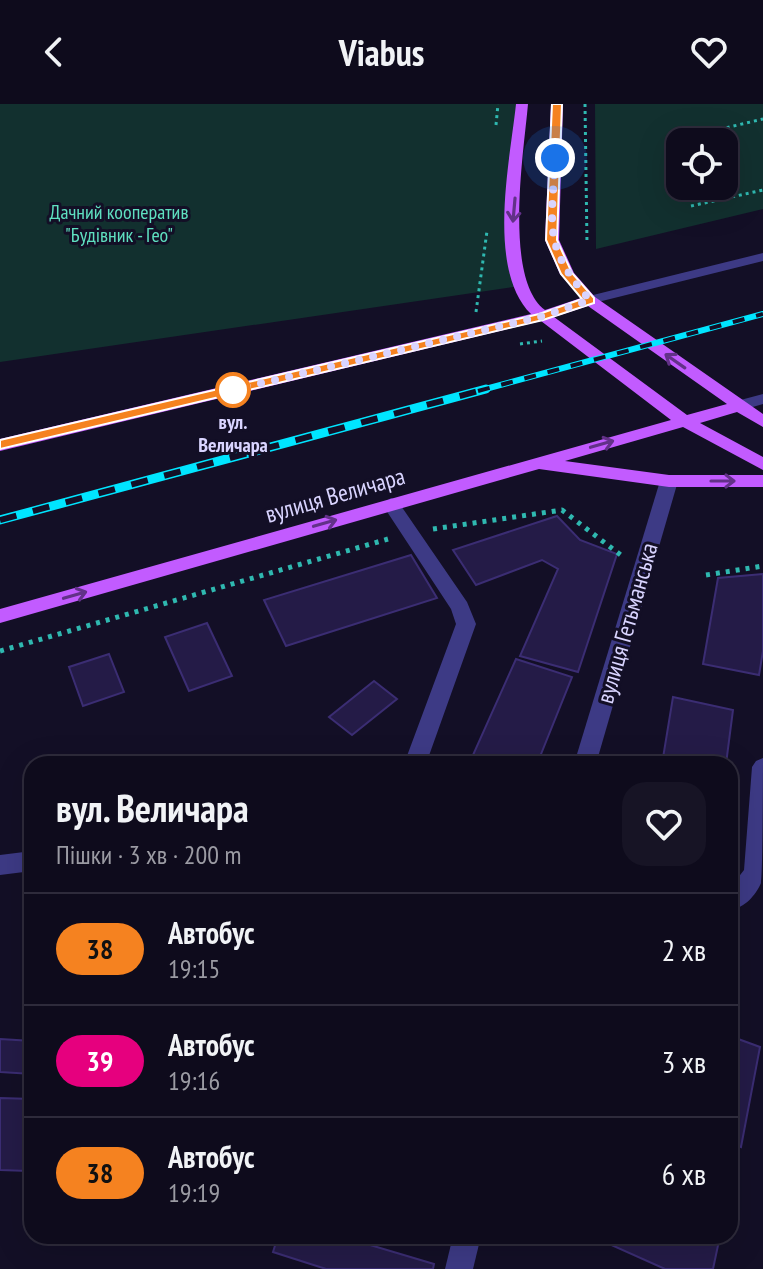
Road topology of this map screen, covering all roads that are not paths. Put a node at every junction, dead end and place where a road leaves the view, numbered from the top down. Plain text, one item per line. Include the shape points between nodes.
1 (522, 104) edge
2 (557, 104) edge
3 (763, 257) edge
4 (590, 300) junction
5 (543, 316) junction
6 (763, 399) edge
7 (739, 406) junction
8 (682, 420) junction
9 (763, 422) edge
10 (0, 445) edge
11 (534, 463) junction
12 (763, 464) edge
13 (669, 481) junction
14 (763, 481) edge
15 (391, 504) junction
16 (0, 616) edge
17 (418, 756) edge
18 (587, 756) edge
19 (763, 767) edge
20 (24, 862) edge
21 (0, 865) edge
22 (738, 895) edge
23 (465, 1244) edge
24 (459, 1269) edge

1 -> 5 main road via 511,240 520,286
2 - 4 main road via 552,240 567,274
3 - 4 street
4 - 5 main road
7 -> 4 main road
5 - 8 main road
5 - 10 main road
6 - 7 street
7 - 8 main road, вулиця Величара
7 - 9 main road
11 -> 8 main road, вулиця Величара
8 - 12 main road
11 - 13 main road
11 - 15 main road, вулиця Величара
13 -> 14 main road
13 - 18 street, вулиця Гетьманська
16 -> 15 main road, вулиця Величара
15 - 17 street via 466,624
19 - 22 street via 755,874
20 - 21 street
23 - 24 street

